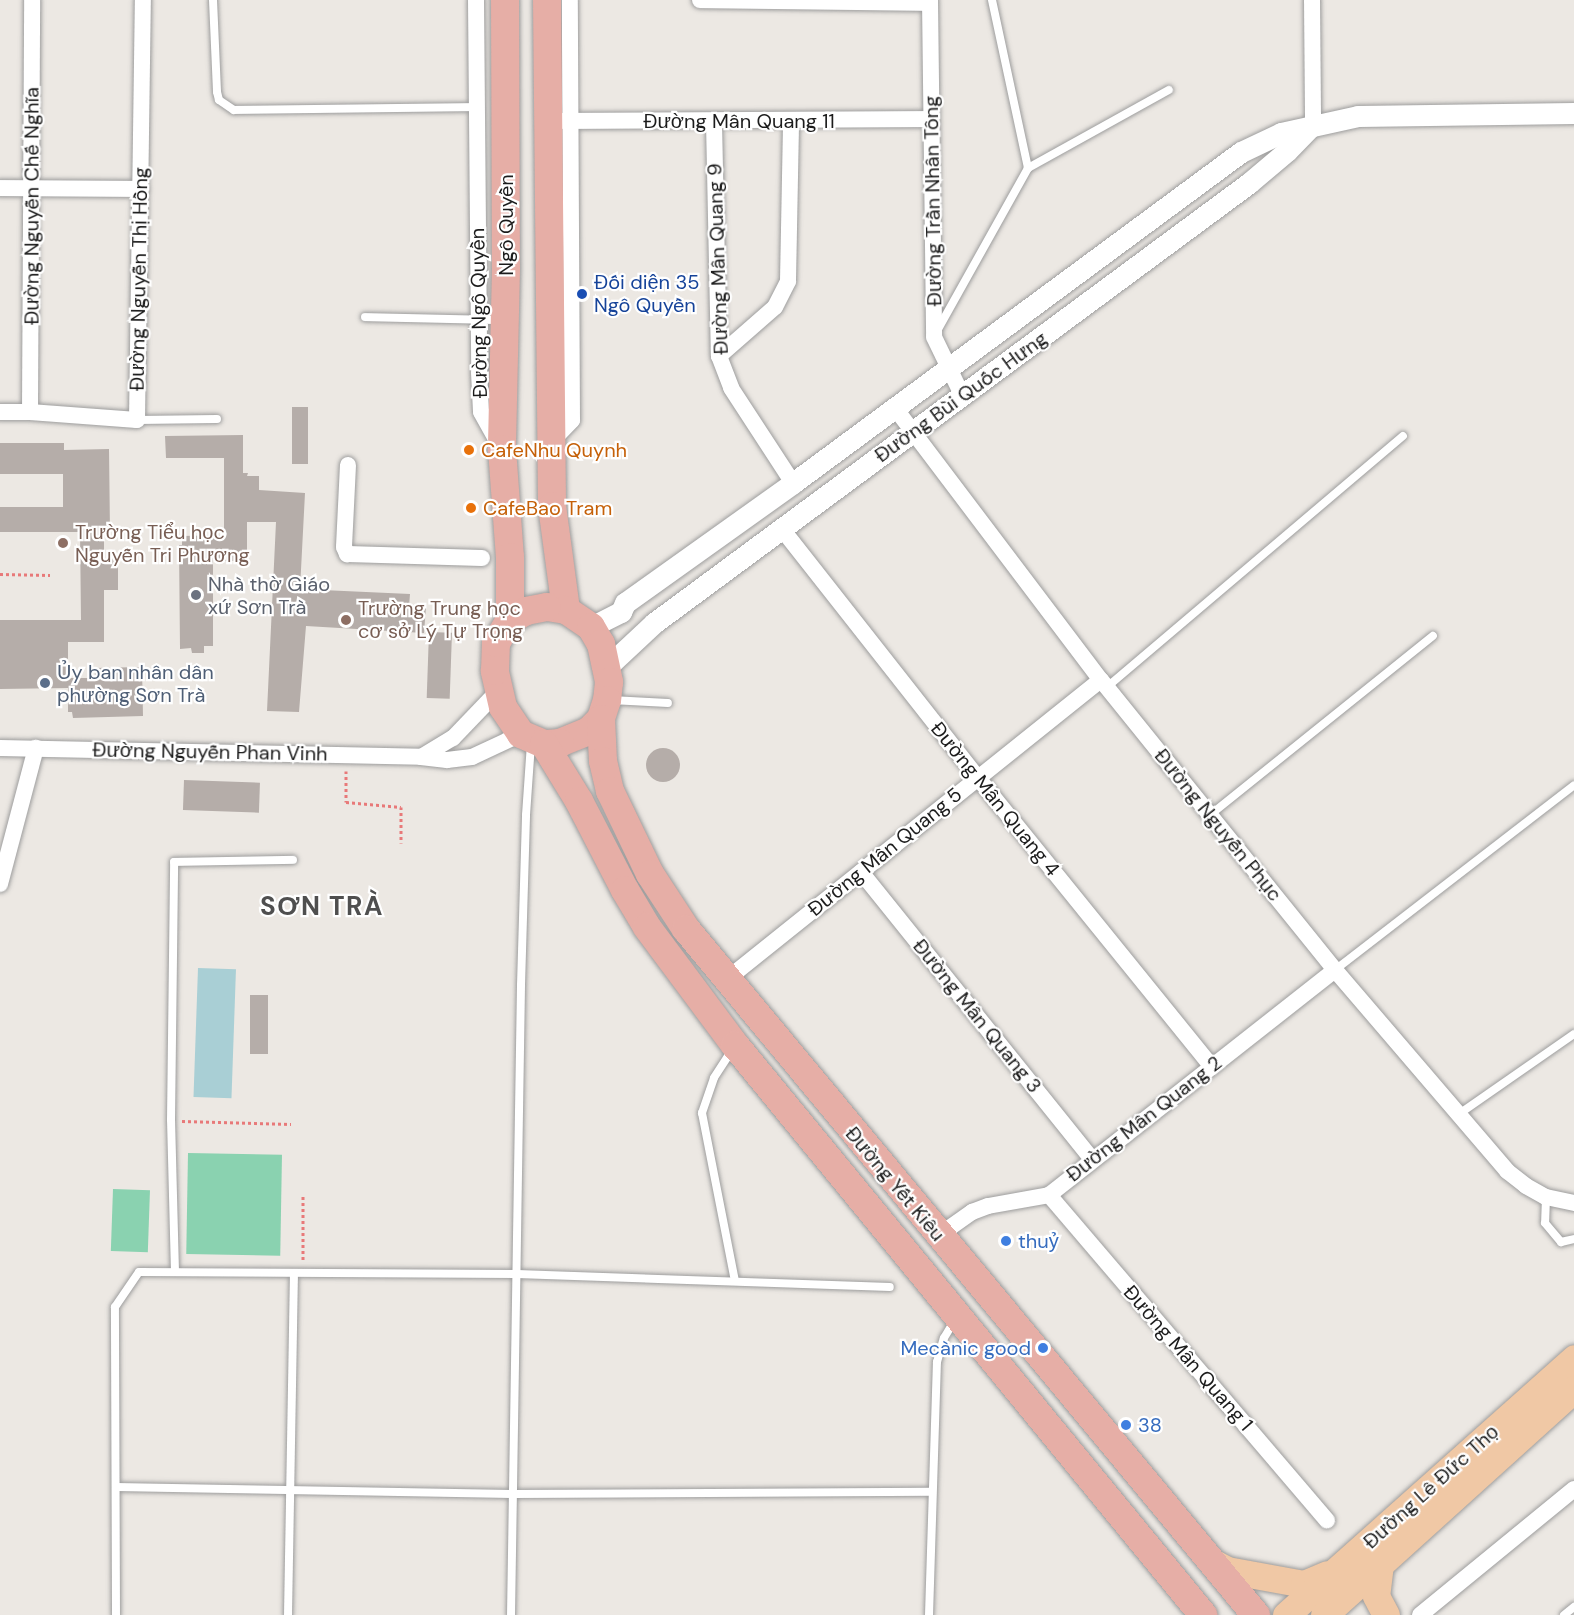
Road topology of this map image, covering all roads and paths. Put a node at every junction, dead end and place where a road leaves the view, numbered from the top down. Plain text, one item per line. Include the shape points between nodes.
1 (32, 0) edge
2 (142, 0) edge
3 (213, 0) edge
4 (476, 0) edge
5 (505, 0) edge
6 (548, 0) edge
7 (570, 0) edge
8 (700, 0) edge
9 (992, 0) edge
10 (1312, 0) edge
11 (783, 1) edge
12 (930, 1) edge
13 (1168, 90) dead end
14 (477, 107) junction
15 (1574, 113) edge
16 (931, 119) junction
17 (560, 121) junction
18 (791, 121) junction
19 (714, 122) junction
20 (1313, 125) junction
21 (1028, 168) junction
22 (0, 188) edge
23 (33, 188) junction
24 (141, 189) junction
25 (365, 317) dead end
26 (491, 319) junction
27 (934, 337) junction
28 (719, 356) junction
29 (948, 369) junction
30 (963, 395) junction
31 (895, 408) junction
32 (0, 412) edge
33 (30, 412) junction
34 (217, 419) dead end
35 (137, 420) junction
36 (913, 432) junction
37 (1403, 436) dead end
38 (348, 465) dead end
39 (793, 483) junction
40 (782, 529) junction
41 (482, 558) dead end
42 (0, 574) edge
43 (50, 575) dead end
44 (566, 610) junction
45 (510, 620) junction
46 (591, 627) junction
47 (1433, 636) dead end
48 (607, 667) junction
49 (1104, 683) junction
50 (498, 691) junction
51 (668, 703) dead end
52 (604, 709) junction
53 (532, 739) junction
54 (0, 748) edge
55 (36, 748) junction
56 (346, 755) junction
57 (421, 757) junction
58 (978, 778) junction
59 (1574, 785) edge
60 (1210, 815) junction
61 (401, 843) dead end
62 (293, 860) dead end
63 (861, 872) junction
64 (0, 884) edge
65 (1335, 970) junction
66 (726, 980) junction
67 (1574, 1034) edge
68 (735, 1045) junction
69 (1211, 1066) junction
70 (1459, 1114) junction
71 (171, 1120) junction
72 (291, 1124) dead end
73 (1092, 1159) junction
74 (303, 1194) dead end
75 (1049, 1195) junction
76 (1546, 1197) junction
77 (1574, 1203) edge
78 (938, 1236) junction
79 (1574, 1239) edge
80 (175, 1272) junction
81 (298, 1274) junction
82 (517, 1274) junction
83 (735, 1281) junction
84 (890, 1287) dead end
85 (958, 1316) junction
86 (1574, 1358) edge
87 (1574, 1389) edge
88 (116, 1487) junction
89 (289, 1488) junction
90 (932, 1492) junction
91 (512, 1494) junction
92 (1572, 1496) edge
93 (1327, 1520) dead end
94 (1212, 1562) junction
95 (1339, 1569) junction
96 (1372, 1571) junction
97 (1574, 1607) edge
98 (1200, 1613) edge
99 (116, 1615) edge
100 (288, 1615) edge
101 (511, 1615) edge
102 (929, 1615) edge
103 (1256, 1615) edge
104 (1286, 1615) edge
105 (1324, 1615) edge
106 (1346, 1615) edge
107 (1386, 1615) edge
108 (1420, 1615) edge
109 (1564, 1615) edge

1 - 23 street, Đường Nguyễn Chế Nghĩa
2 - 24 street, Đường Nguyễn Thị Hồng
3 - 14 lane via 217,92 219,100 234,110
4 - 14 street, Đường Ngô Quyền
5 - 26 highway, Ngô Quyền
6 - 17 highway
7 - 17 street
8 - 11 street
9 - 21 lane
10 - 20 street
11 - 12 street
12 - 16 street, Đường Trần Nhân Tông
13 - 21 lane
14 - 26 street, Đường Ngô Quyền
15 - 20 street, Đường Bùi Quốc Hưng via 1381,114
16 - 18 street, Đường Mân Quang 11
16 - 27 street, Đường Trần Nhân Tông
17 - 19 street, Đường Mân Quang 11
17 - 44 highway via 552,506
18 - 19 street, Đường Mân Quang 11
18 - 28 street via 788,281 775,307
19 - 28 street, Đường Mân Quang 9
20 - 29 street, Đường Bùi Quốc Hưng via 1281,133 1241,152
20 - 30 street, Đường Bùi Quốc Hưng via 1249,183
21 - 27 lane
22 - 23 street
23 - 24 street
23 - 33 street, Đường Nguyễn Chế Nghĩa
24 - 35 street, Đường Nguyễn Thị Hồng
25 - 26 lane
26 - 45 highway, Ngô Quyền via 510,557
27 - 29 street, Đường Trần Nhân Tông
28 - 39 street, Đường Mân Quang 9 via 732,388
29 - 30 street, Đường Trần Nhân Tông
29 - 31 street, Đường Bùi Quốc Hưng
30 - 36 street, Đường Bùi Quốc Hưng
31 - 36 street, Đường Nguyễn Phục
31 - 39 street, Đường Bùi Quốc Hưng
32 - 33 street, Đường Nguyễn Thị Hồng
33 - 35 street, Đường Nguyễn Thị Hồng
34 - 35 lane
36 - 40 street, Đường Bùi Quốc Hưng
36 - 49 street, Đường Nguyễn Phục
37 - 49 lane
38 - 41 street via 344,547 347,555
39 - 46 street, Đường Bùi Quốc Hưng via 625,603 621,612
40 - 48 street, Đường Bùi Quốc Hưng via 654,624
40 - 58 street, Đường Mân Quang 4
42 - 43 path
44 - 45 highway via 536,609
44 - 46 highway
45 - 50 highway via 496,643
46 - 48 highway
47 - 60 lane
48 - 52 highway
49 - 58 street, Đường Mân Quang 5
49 - 60 street, Đường Nguyễn Phục
50 - 53 highway via 512,723
50 - 57 street via 453,738
51 - 52 lane
52 - 53 highway via 589,731 576,739
52 - 66 highway, Đường Yết Kiêu via 606,778 618,810 655,882
53 - 57 street, Đường Nguyễn Phan Vinh via 472,757
53 - 68 highway, Đường Yết Kiêu via 579,801 647,927
53 - 82 lane via 521,985
54 - 55 street, Đường Nguyễn Phan Vinh
55 - 56 street, Đường Nguyễn Phan Vinh
55 - 64 street
56 - 57 street, Đường Nguyễn Phan Vinh
56 - 61 path via 346,802 401,807
58 - 63 street, Đường Mân Quang 5
58 - 69 street, Đường Mân Quang 4
59 - 65 lane
60 - 65 street, Đường Nguyễn Phục
62 - 71 lane via 174,862
63 - 66 street, Đường Mân Quang 5
63 - 73 street, Đường Mân Quang 3
65 - 69 street, Đường Mân Quang 2
65 - 70 street, Đường Nguyễn Phục
66 - 78 highway, Đường Yết Kiêu
67 - 70 lane
68 - 83 lane via 714,1078 702,1113
68 - 85 highway, Đường Yết Kiêu
69 - 73 street, Đường Mân Quang 2
70 - 76 street, Đường Nguyễn Phục via 1507,1171
71 - 72 path
71 - 80 lane
73 - 75 street, Đường Mân Quang 2
74 - 81 path
75 - 78 street, Đường Mân Quang 2 via 988,1206 972,1212
75 - 93 street, Đường Mân Quang 1
76 - 77 street, Đường Nguyễn Phục
76 - 79 lane via 1545,1223 1561,1242
78 - 94 highway, Đường Yết Kiêu
80 - 81 lane
80 - 88 lane via 139,1272 115,1307
81 - 82 lane
81 - 89 lane
82 - 83 lane
82 - 91 lane
83 - 84 lane
85 - 90 lane via 944,1338 937,1362
85 - 98 highway, Đường Yết Kiêu
86 - 95 main road, Đường Lê Đức Thọ
87 - 96 main road, Đường Lê Đức Thọ
88 - 89 lane
88 - 99 lane
89 - 91 lane
89 - 100 lane
90 - 91 lane
90 - 102 lane
91 - 101 lane
92 - 108 street
94 - 95 main road via 1227,1570 1304,1584
94 - 103 highway, Đường Yết Kiêu
95 - 104 main road, Đường Lê Đức Thọ
96 - 105 main road, Đường Lê Đức Thọ
96 - 106 main road
96 - 107 main road via 1376,1596
97 - 109 lane

